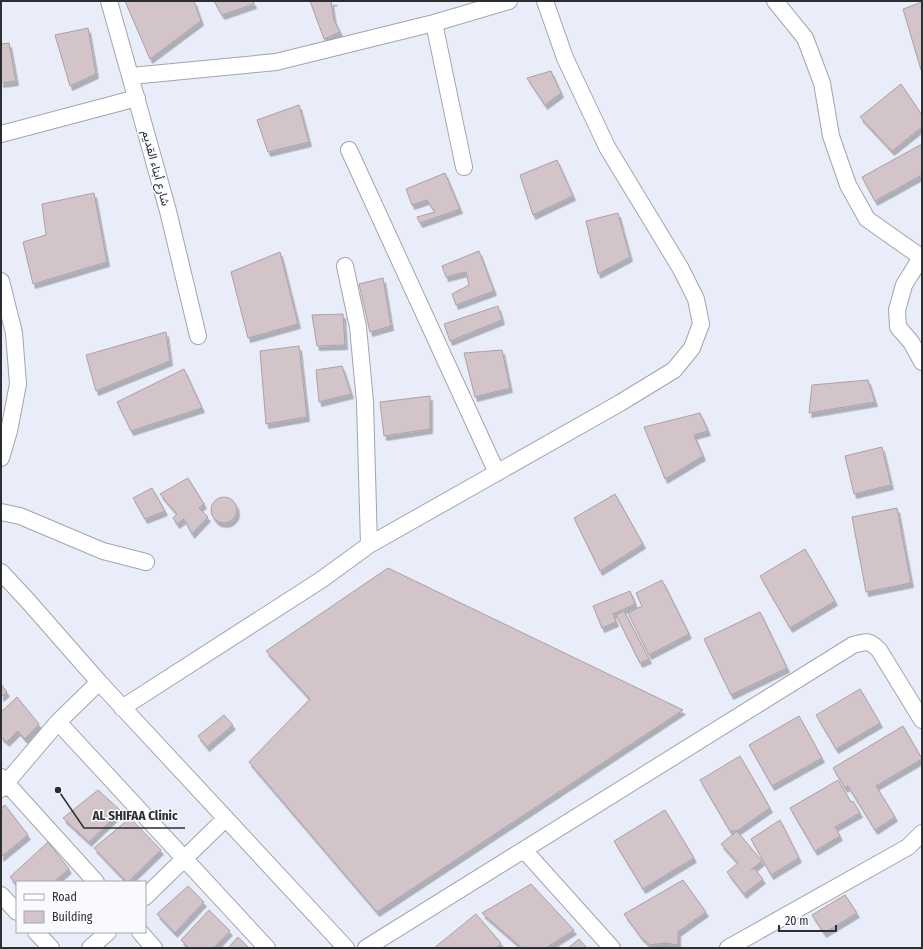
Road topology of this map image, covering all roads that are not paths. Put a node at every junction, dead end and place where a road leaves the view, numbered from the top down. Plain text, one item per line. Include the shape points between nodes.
1 (109, 1) edge
2 (509, 1) edge
3 (545, 1) edge
4 (775, 1) edge
5 (434, 23) junction
6 (131, 76) junction
7 (137, 98) junction
8 (1, 134) edge
9 (349, 150) dead end
10 (464, 167) dead end
11 (922, 256) edge
12 (344, 266) dead end
13 (1, 281) edge
14 (198, 336) dead end
15 (922, 362) edge
16 (1, 458) edge
17 (497, 473) junction
18 (1, 512) edge
19 (369, 545) junction
20 (146, 562) dead end
21 (1, 572) edge
22 (99, 682) junction
23 (122, 708) junction
24 (922, 720) edge
25 (58, 722) junction
26 (3, 783) edge
27 (225, 819) junction
28 (922, 833) edge
29 (524, 850) junction
30 (185, 858) junction
31 (95, 881) edge
32 (1, 895) edge
33 (146, 896) edge
34 (16, 911) edge
35 (37, 933) edge
36 (107, 933) edge
37 (141, 933) edge
38 (51, 948) edge
39 (90, 948) edge
40 (154, 948) edge
41 (267, 948) edge
42 (346, 948) edge
43 (366, 948) edge
44 (612, 948) edge
45 (728, 948) edge

1 - 6 street, شارع أبناء القديم
2 - 5 street
3 - 17 street via 565,58 607,147 681,269 696,299 701,324 692,348 674,370
4 - 11 street via 805,38 822,83 830,136 855,199 867,219
5 - 6 street via 276,62
5 - 10 street
6 - 7 street, شارع أبناء القديم
7 - 8 street
7 - 14 street, شارع أبناء القديم
9 - 17 street
11 - 15 street via 904,285 897,310 898,327
12 - 19 street via 358,328 365,402
13 - 16 street via 14,333 18,384
17 - 19 street
18 - 20 street via 20,516 103,551
19 - 23 street via 321,580
21 - 22 street
22 - 23 street
22 - 25 street
23 - 27 street
24 - 29 street via 879,650 872,643 865,641 853,645
25 - 26 street
25 - 30 street
26 - 31 street
27 - 30 street
27 - 42 street
28 - 45 street via 908,847
29 - 43 street
29 - 44 street
30 - 33 street
30 - 41 street
32 - 34 street
35 - 38 street
36 - 39 street
37 - 40 street

